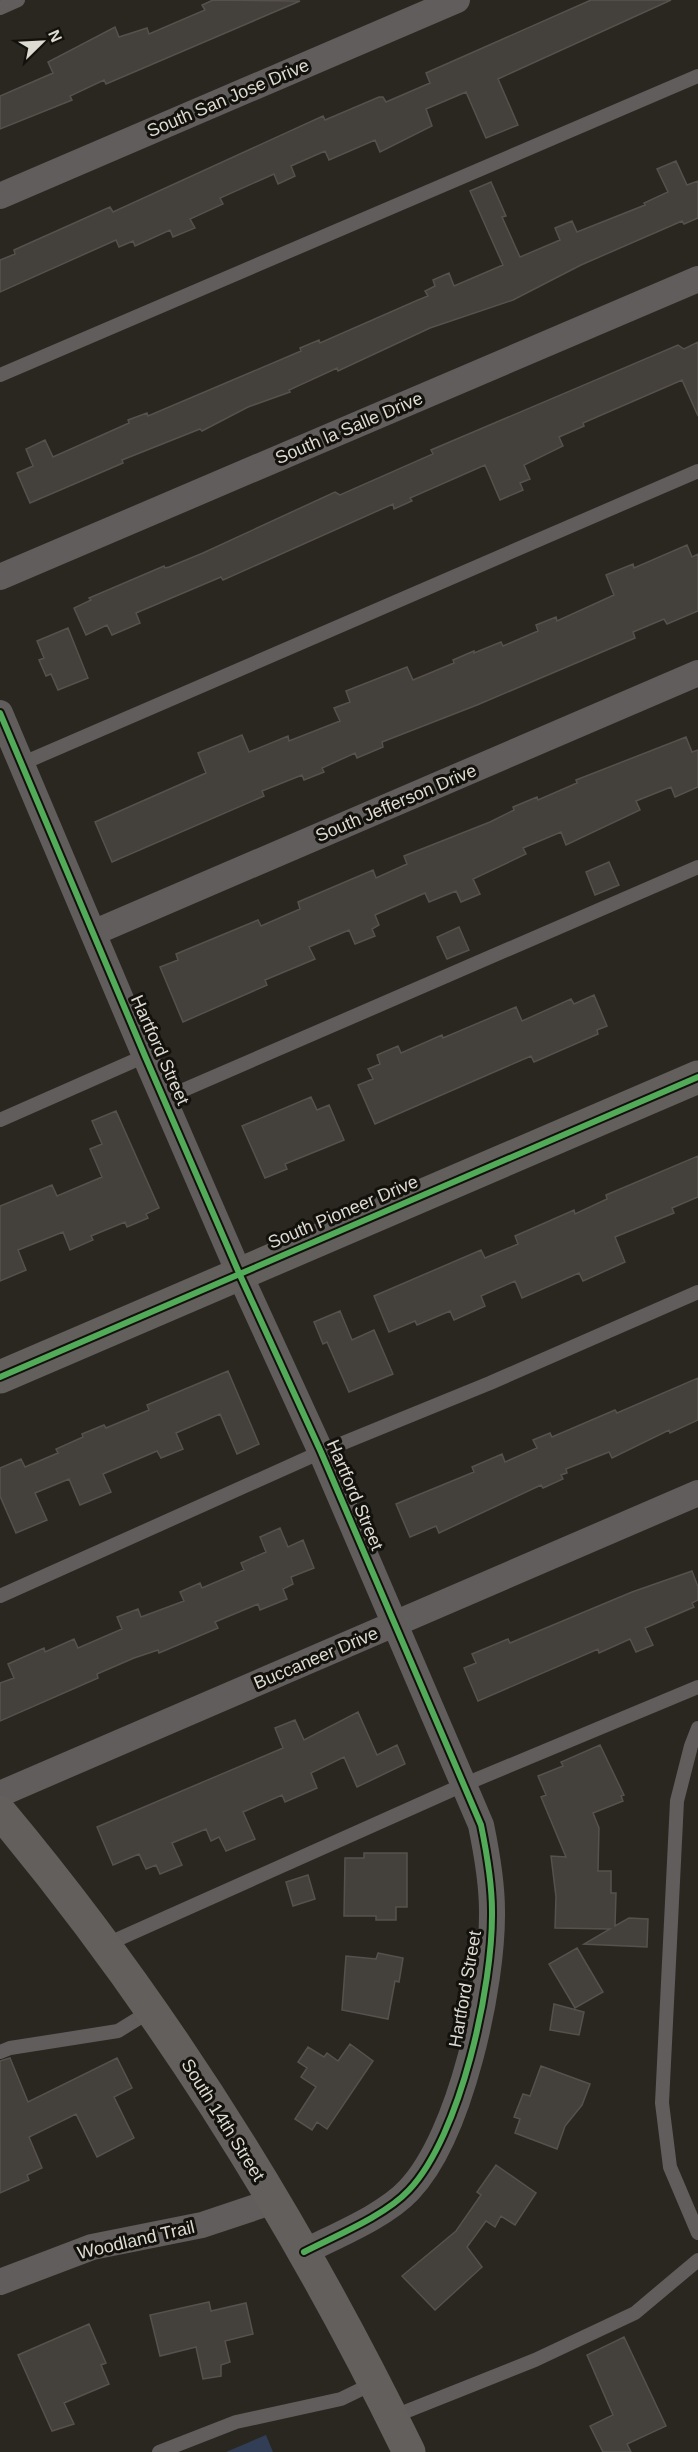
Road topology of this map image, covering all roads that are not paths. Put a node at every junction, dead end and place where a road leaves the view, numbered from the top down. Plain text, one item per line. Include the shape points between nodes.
1 (18, 0) edge
2 (457, 0) edge
3 (0, 8) edge
4 (698, 76) edge
5 (0, 196) edge
6 (698, 279) edge
7 (0, 375) edge
8 (698, 471) edge
9 (0, 578) edge
10 (698, 673) edge
11 (0, 714) edge
12 (21, 764) junction
13 (698, 867) edge
14 (93, 933) junction
15 (145, 1056) junction
16 (698, 1077) edge
17 (165, 1098) junction
18 (0, 1120) edge
19 (239, 1273) junction
20 (698, 1292) edge
21 (0, 1377) edge
22 (321, 1452) junction
23 (698, 1493) edge
24 (0, 1596) edge
25 (394, 1625) junction
26 (698, 1687) edge
27 (698, 1728) edge
28 (463, 1785) junction
29 (0, 1794) edge
30 (0, 1812) edge
31 (11, 1842) edge
32 (105, 1945) junction
33 (152, 2010) junction
34 (0, 2052) edge
35 (274, 2201) junction
36 (698, 2233) edge
37 (303, 2252) junction
38 (698, 2260) edge
39 (0, 2282) edge
40 (374, 2384) junction
41 (392, 2417) junction
42 (159, 2452) edge
43 (409, 2452) edge

1 - 3 lane
2 - 5 street, South San Jose Drive
4 - 7 lane
6 - 9 street, South la Salle Drive
8 - 12 lane
10 - 14 street, South Jefferson Drive
11 - 12 street, Hartford Street
12 - 14 street, Hartford Street
13 - 17 lane
14 - 15 street, Hartford Street
15 - 17 street, Hartford Street
15 - 18 lane
16 - 19 main road, South Pioneer Drive
17 - 19 street, Hartford Street
19 - 21 main road, South Pioneer Drive
19 - 22 street, Hartford Street
20 - 22 lane
22 - 24 lane
22 - 25 street, Hartford Street
23 - 25 street, Buccaneer Drive
25 - 28 street, Hartford Street
25 - 29 street, Buccaneer Drive
26 - 28 lane
27 - 36 lane via 677,1801 662,2103 670,2168
28 - 32 lane
28 - 37 street, Hartford Street via 481,1825 489,1863 492,1911 481,2003 462,2087 435,2155 409,2191 365,2222
30 - 31 main road, South 14th Street
31 - 32 main road, South 14th Street
32 - 33 main road, South 14th Street
33 - 34 lane via 118,2031
33 - 35 main road, South 14th Street
35 - 37 main road, South 14th Street
35 - 39 street, Woodland Trail via 202,2225 92,2247
37 - 40 main road, South 14th Street
38 - 41 lane via 635,2313 535,2360
40 - 41 main road, South 14th Street
40 - 42 lane via 341,2399 236,2421
41 - 43 main road, South 14th Street

